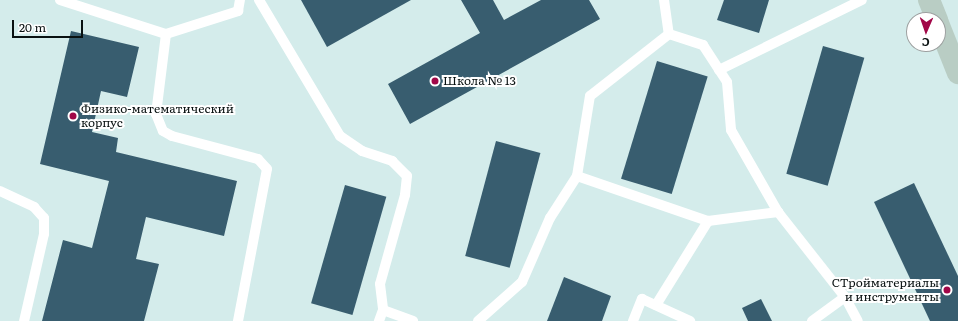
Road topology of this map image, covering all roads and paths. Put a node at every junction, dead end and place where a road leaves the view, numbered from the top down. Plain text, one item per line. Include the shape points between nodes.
1 (60, 0) edge
2 (240, 0) edge
3 (259, 0) edge
4 (664, 0) edge
5 (862, 0) edge
6 (929, 0) edge
7 (934, 12) edge
8 (166, 34) junction
9 (669, 34) junction
10 (946, 43) edge
11 (719, 70) junction
12 (958, 73) edge
13 (577, 176) junction
14 (0, 190) edge
15 (778, 212) junction
16 (708, 221) junction
17 (845, 297) junction
18 (656, 305) junction
19 (383, 310) junction
20 (24, 321) edge
21 (238, 321) edge
22 (379, 321) edge
23 (412, 321) edge
24 (478, 321) edge
25 (633, 321) edge
26 (690, 321) edge
27 (812, 321) edge
28 (858, 321) edge

1 - 8 lane
2 - 8 lane via 238,11
3 - 19 lane via 340,136 362,150 392,161 407,176 405,195 380,284
4 - 9 lane
5 - 11 lane
6 - 7 main road
8 - 21 lane via 156,114 163,131 172,136 258,159 267,169
9 - 11 lane via 703,45
9 - 13 lane via 590,96
10 - 12 main road
11 - 15 lane via 727,82 731,130
13 - 16 lane
13 - 24 lane via 550,218 522,282
14 - 20 lane via 34,208 44,218 44,234
15 - 16 lane
15 - 17 lane
16 - 18 lane
17 - 27 lane
17 - 28 lane
18 - 25 lane via 642,299
18 - 26 lane
19 - 22 lane
19 - 23 lane

